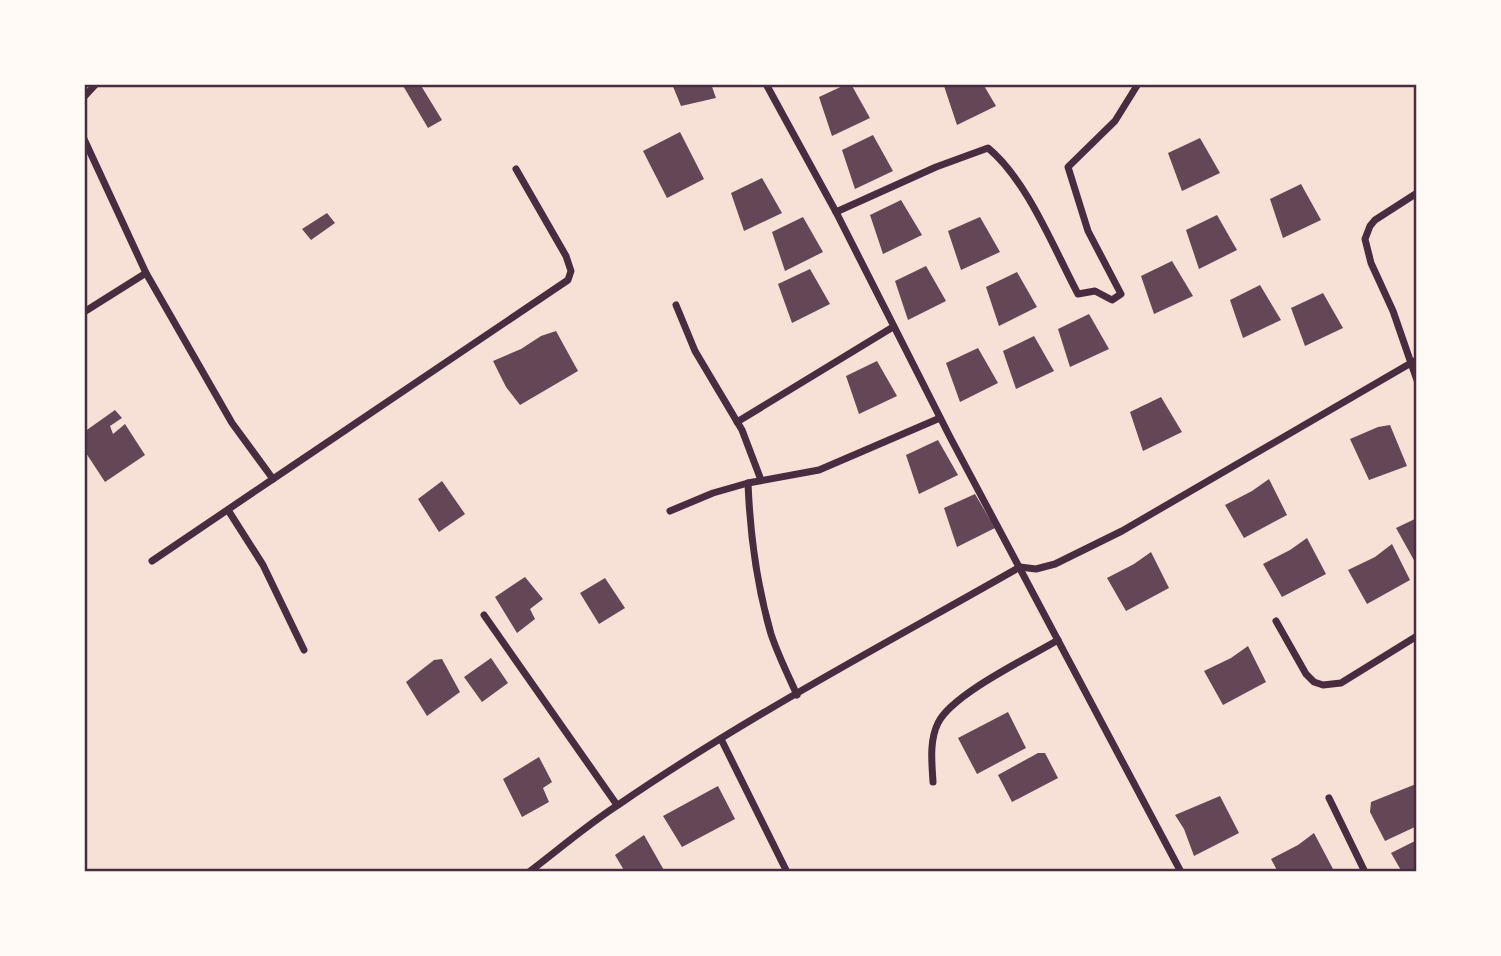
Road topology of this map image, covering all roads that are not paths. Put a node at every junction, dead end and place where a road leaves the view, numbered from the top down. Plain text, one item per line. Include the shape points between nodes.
1 (96, 84) edge
2 (766, 84) edge
3 (1138, 84) edge
4 (84, 97) edge
5 (84, 139) edge
6 (516, 169) dead end
7 (1417, 193) edge
8 (836, 212) junction
9 (146, 272) junction
10 (676, 305) dead end
11 (84, 312) edge
12 (893, 327) junction
13 (1414, 361) edge
14 (1417, 380) edge
15 (940, 418) junction
16 (737, 422) junction
17 (273, 479) junction
18 (761, 480) junction
19 (748, 483) junction
20 (228, 510) junction
21 (670, 511) dead end
22 (152, 561) dead end
23 (1020, 567) junction
24 (484, 615) dead end
25 (1276, 621) dead end
26 (1417, 636) edge
27 (1058, 640) junction
28 (304, 650) dead end
29 (797, 695) junction
30 (721, 739) junction
31 (933, 782) dead end
32 (1329, 798) dead end
33 (617, 805) junction
34 (529, 872) edge
35 (787, 872) edge
36 (1181, 872) edge
37 (1365, 872) edge

1 - 4 street
2 - 8 street
3 - 8 street via 1115,121 1068,167 1088,231 1121,293 1112,300 1096,291 1078,294 1024,193 988,148
5 - 9 street
6 - 17 street via 566,256 568,280
7 - 13 street via 1375,220 1365,239 1371,264
8 - 12 street
9 - 11 street
9 - 17 street via 232,423
10 - 16 street via 695,351
12 - 15 street
12 - 16 street
13 - 14 street
13 - 23 street via 1122,531 1055,565
15 - 18 street via 819,470
15 - 23 street
16 - 18 street
17 - 20 street
18 - 19 street
19 - 21 street
19 - 29 street via 763,598 772,636
20 - 22 street
20 - 28 street via 263,565
23 - 27 street
23 - 29 street
24 - 33 street
25 - 26 street via 1306,674 1323,685 1341,683
27 - 31 street via 952,705 935,731
27 - 36 street
29 - 30 street
30 - 33 street
30 - 35 street
32 - 37 street
33 - 34 street

